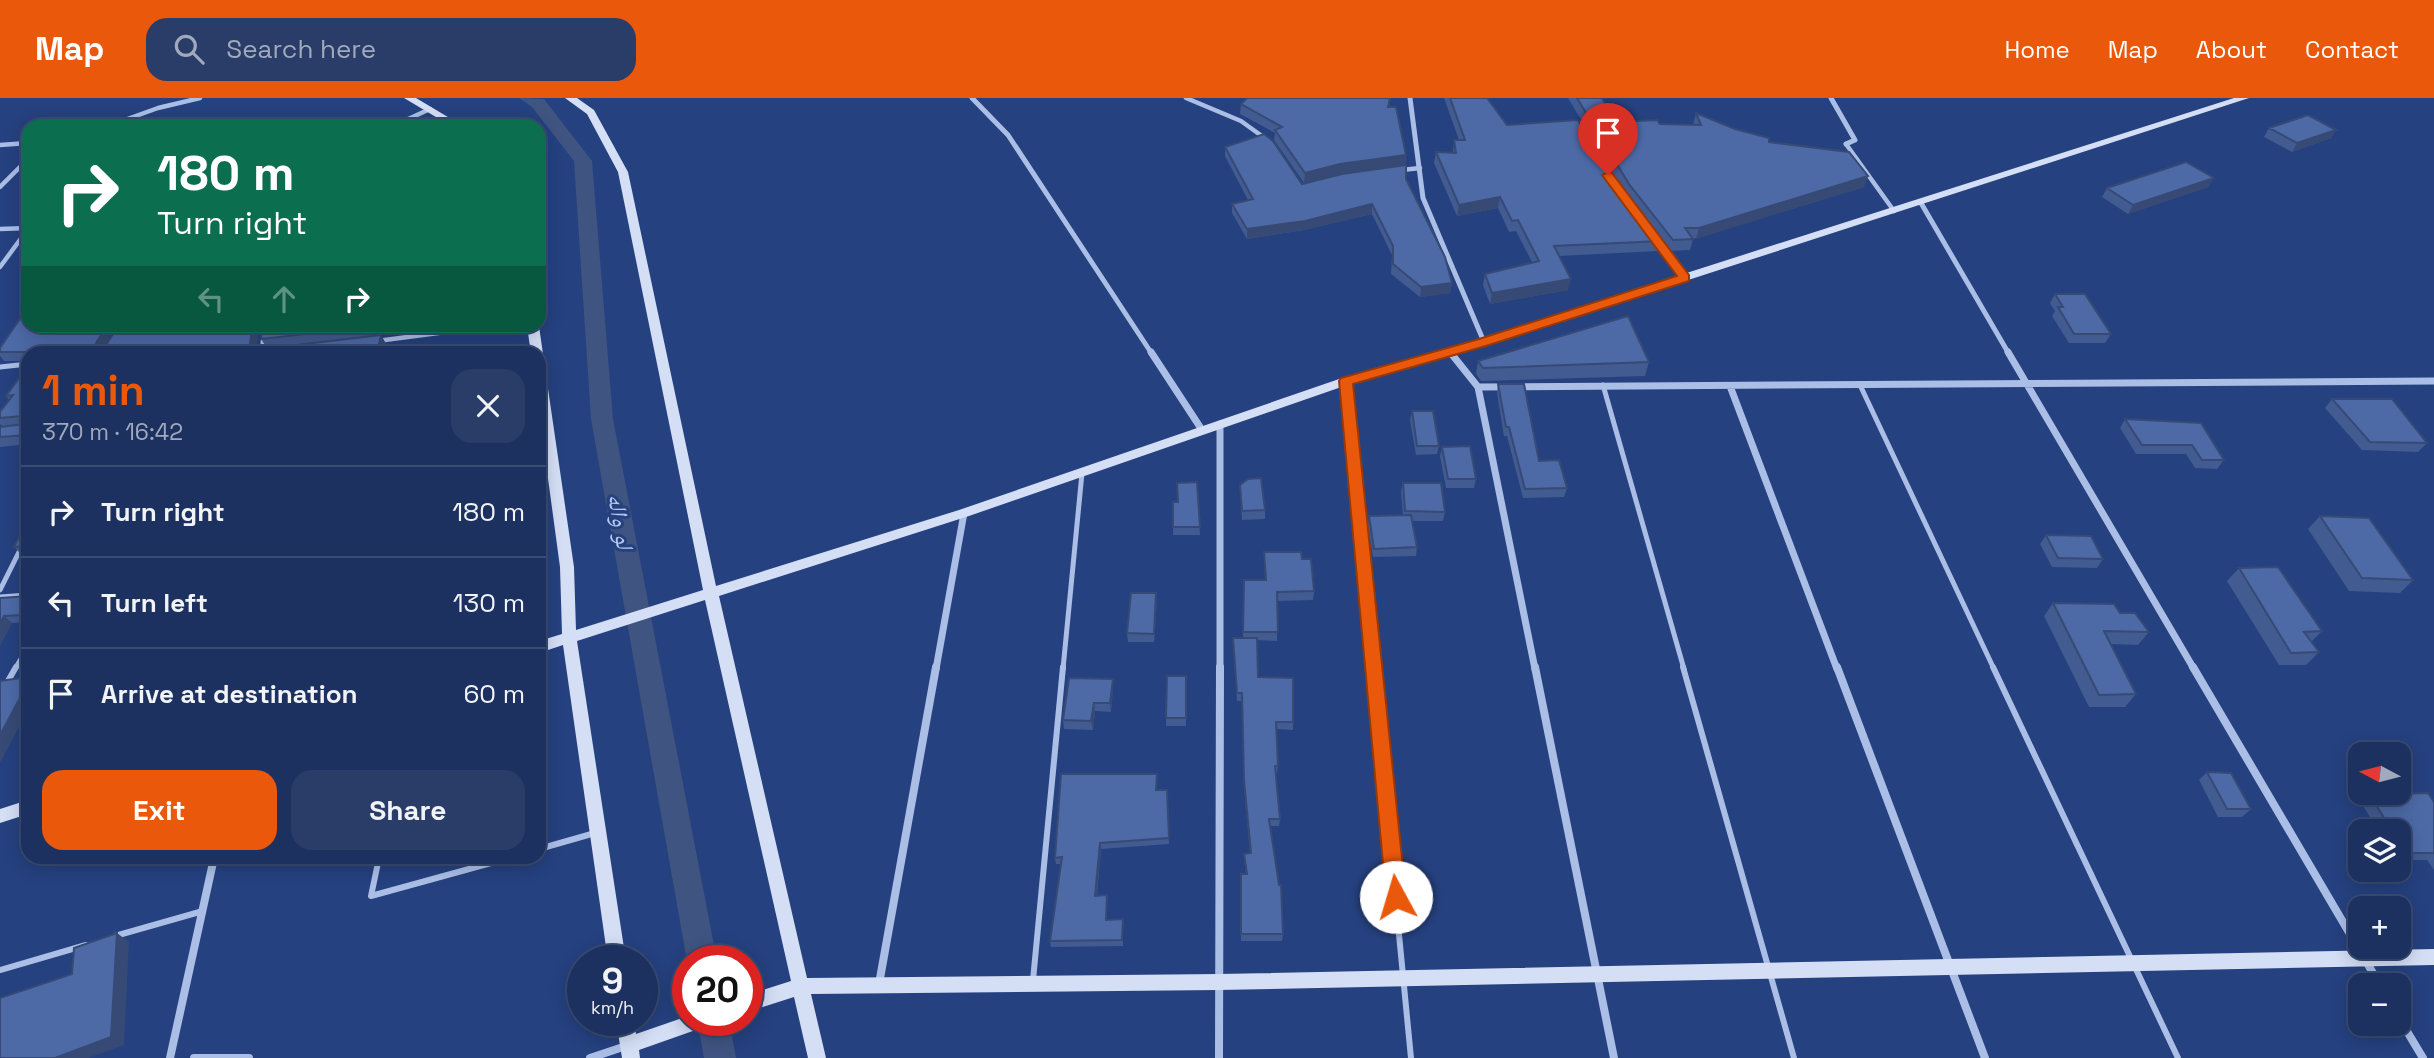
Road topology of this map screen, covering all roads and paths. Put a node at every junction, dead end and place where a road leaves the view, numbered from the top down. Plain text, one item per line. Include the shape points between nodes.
1 (200, 98) edge
2 (409, 98) edge
3 (570, 98) edge
4 (972, 98) edge
5 (1186, 98) edge
6 (1410, 98) edge
7 (1831, 98) edge
8 (2244, 98) edge
9 (430, 109) junction
10 (127, 119) edge
11 (408, 119) edge
12 (446, 119) edge
13 (1267, 140) edge
14 (21, 144) edge
15 (1846, 144) joint
16 (0, 145) edge
17 (21, 166) edge
18 (1420, 168) junction
19 (1393, 172) edge
20 (0, 187) edge
21 (1921, 203) junction
22 (1894, 211) junction
23 (0, 229) edge
24 (21, 229) edge
25 (21, 238) edge
26 (1653, 238) edge
27 (0, 267) edge
28 (1685, 278) junction
29 (436, 333) edge
30 (371, 341) edge
31 (1484, 342) junction
32 (1450, 352) junction
33 (21, 364) edge
34 (0, 367) edge
35 (1346, 381) junction
36 (2434, 381) edge
37 (2025, 382) junction
38 (1860, 385) junction
39 (1603, 386) junction
40 (1730, 386) junction
41 (1478, 387) junction
42 (1220, 424) junction
43 (1202, 430) junction
44 (546, 448) edge
45 (1082, 473) junction
46 (964, 513) junction
47 (21, 547) edge
48 (10, 570) junction
49 (0, 571) edge
50 (0, 590) edge
51 (710, 593) junction
52 (21, 596) edge
53 (0, 597) edge
54 (569, 638) junction
55 (546, 646) edge
56 (21, 659) edge
57 (0, 695) edge
58 (21, 809) edge
59 (0, 816) edge
60 (598, 832) junction
61 (546, 847) edge
62 (213, 864) edge
63 (378, 864) edge
64 (487, 864) edge
65 (203, 911) junction
66 (2348, 931) edge
67 (111, 937) edge
68 (98, 941) edge
69 (615, 945) edge
70 (2348, 957) edge
71 (2411, 957) edge
72 (2434, 957) edge
73 (2133, 961) junction
74 (1950, 965) junction
75 (1770, 969) junction
76 (0, 970) edge
77 (1597, 973) junction
78 (1404, 978) junction
79 (1219, 982) junction
80 (1033, 984) junction
81 (879, 985) junction
82 (803, 986) junction
83 (763, 999) edge
84 (672, 1033) edge
85 (2410, 1036) edge
86 (630, 1051) edge
87 (170, 1058) edge
88 (194, 1058) edge
89 (249, 1058) edge
90 (590, 1058) edge
91 (817, 1058) edge
92 (1219, 1058) edge
93 (1411, 1058) edge
94 (1614, 1058) edge
95 (1794, 1058) edge
96 (1985, 1058) edge
97 (2178, 1058) edge
98 (2423, 1058) edge

1 - 10 lane
2 - 9 street
3 - 51 street via 591,112 623,172
4 - 43 street via 1008,135
5 - 13 lane via 1241,121
6 - 18 street
7 - 15 street via 1855,140
8 - 21 street
9 - 11 lane
9 - 12 street
14 - 16 lane
15 - 22 lane
17 - 20 lane
18 - 19 lane
18 - 31 street via 1423,198
21 - 22 street
21 - 37 street
22 - 28 street
23 - 24 lane
25 - 27 lane
26 - 28 lane
28 - 31 street
29 - 30 lane
31 - 32 street
32 - 35 street
32 - 41 street
33 - 34 lane
35 - 42 street
35 - 78 lane
36 - 37 street
37 - 38 street
37 - 66 street
38 - 40 street
38 - 73 lane
39 - 40 street
39 - 41 street
39 - 75 lane
40 - 74 street
41 - 77 street
42 - 43 street
42 - 79 street
43 - 45 street
44 - 54 street via 567,567
45 - 46 street
45 - 80 lane
46 - 51 street
46 - 81 street
47 - 48 lane
48 - 49 lane
48 - 50 lane
51 - 54 street
51 - 82 street
52 - 53 lane
54 - 55 street
54 - 60 street
56 - 57 lane
58 - 59 street
60 - 61 lane
60 - 69 street
62 - 65 street
63 - 64 lane via 371,896
65 - 67 lane
65 - 87 street
68 - 76 lane
70 - 73 street
71 - 72 street
73 - 74 street
73 - 97 lane
74 - 75 street
74 - 96 street
75 - 77 street
75 - 95 lane
77 - 78 street
77 - 94 street
78 - 79 street
78 - 93 lane
79 - 80 street
79 - 92 street
80 - 81 street
81 - 82 street
82 - 83 street
82 - 91 street
84 - 86 street
85 - 98 street
86 - 90 street
88 - 89 street

